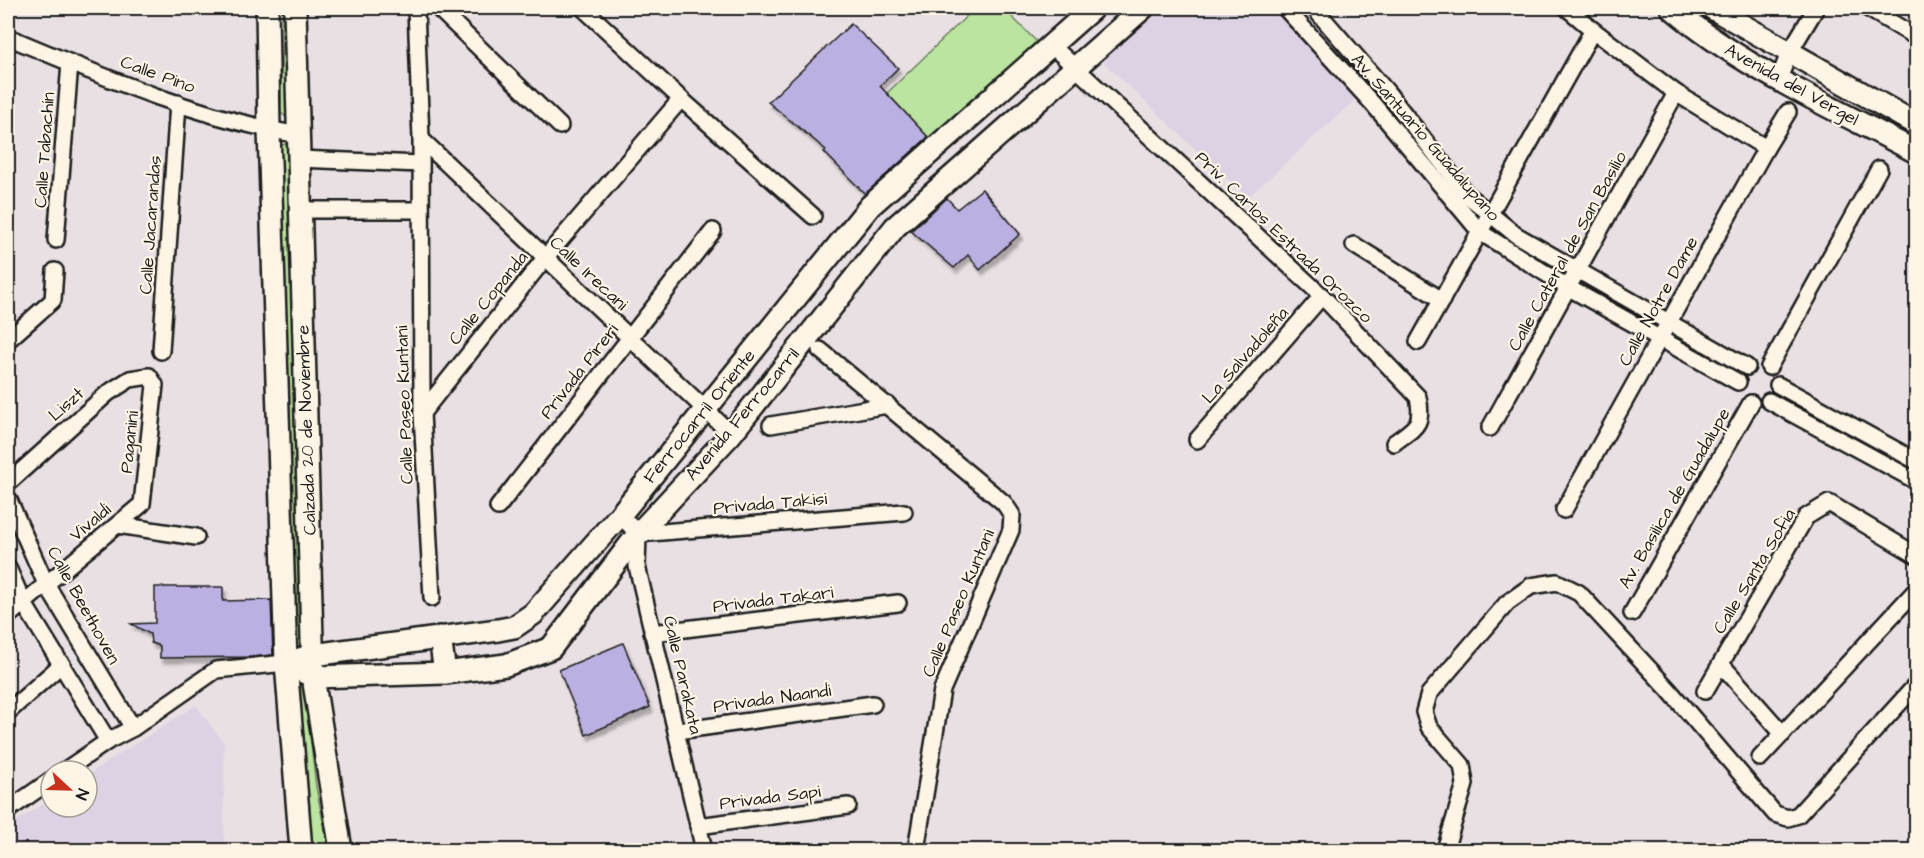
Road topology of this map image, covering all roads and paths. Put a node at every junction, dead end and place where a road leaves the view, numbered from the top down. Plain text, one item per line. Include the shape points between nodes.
1 (295, 8) edge
2 (416, 8) edge
3 (438, 8) edge
4 (583, 8) edge
5 (1093, 8) edge
6 (1143, 8) edge
7 (1285, 8) edge
8 (1314, 8) edge
9 (1567, 8) edge
10 (1672, 8) edge
11 (1712, 8) edge
12 (1816, 8) edge
13 (1867, 8) edge
14 (262, 9) edge
15 (1593, 30) junction
16 (8, 37) edge
17 (1917, 37) edge
18 (1051, 45) junction
19 (1789, 53) junction
20 (70, 63) junction
21 (1075, 69) junction
22 (1779, 79) junction
23 (1386, 92) junction
24 (1676, 93) junction
25 (681, 99) junction
26 (178, 103) junction
27 (1373, 104) junction
28 (1788, 112) dead end
29 (1917, 124) edge
30 (561, 126) dead end
31 (960, 126) junction
32 (269, 130) junction
33 (299, 135) junction
34 (421, 139) junction
35 (1766, 148) junction
36 (980, 152) junction
37 (1917, 152) edge
38 (298, 159) junction
39 (421, 164) junction
40 (1879, 169) dead end
41 (300, 210) junction
42 (420, 210) junction
43 (1490, 214) junction
44 (813, 216) dead end
45 (713, 231) dead end
46 (1480, 232) junction
47 (57, 240) dead end
48 (840, 244) junction
49 (1354, 246) dead end
50 (545, 258) junction
51 (863, 267) junction
52 (55, 271) dead end
53 (1579, 271) junction
54 (1569, 288) junction
55 (1322, 296) junction
56 (1442, 300) junction
57 (1668, 322) junction
58 (1659, 337) junction
59 (630, 338) junction
60 (8, 340) edge
61 (1418, 342) dead end
62 (820, 350) dead end
63 (161, 351) dead end
64 (1769, 367) junction
65 (1747, 368) junction
66 (1738, 382) junction
67 (155, 385) joint
68 (1778, 385) junction
69 (1769, 401) junction
70 (1751, 403) junction
71 (888, 405) junction
72 (705, 409) junction
73 (422, 413) junction
74 (771, 425) dead end
75 (1490, 428) dead end
76 (731, 434) junction
77 (1197, 440) dead end
78 (1394, 443) dead end
79 (1914, 455) edge
80 (1897, 470) junction
81 (1917, 481) edge
82 (8, 483) edge
83 (8, 498) edge
84 (142, 504) joint
85 (498, 507) dead end
86 (1564, 510) dead end
87 (904, 512) dead end
88 (620, 515) junction
89 (117, 525) junction
90 (638, 534) junction
91 (196, 537) dead end
92 (1917, 555) edge
93 (8, 568) edge
94 (46, 584) junction
95 (1917, 590) edge
96 (432, 598) dead end
97 (23, 602) junction
98 (898, 603) dead end
99 (1632, 613) dead end
100 (8, 616) edge
101 (652, 633) junction
102 (440, 637) junction
103 (312, 655) junction
104 (286, 663) junction
105 (62, 664) junction
106 (1721, 664) junction
107 (445, 673) junction
108 (313, 677) junction
109 (1917, 685) edge
110 (1705, 692) dead end
111 (873, 705) dead end
112 (8, 712) edge
113 (133, 728) junction
114 (676, 731) junction
115 (1783, 734) junction
116 (108, 741) junction
117 (1761, 758) dead end
118 (82, 759) edge
119 (39, 788) edge
120 (848, 807) dead end
121 (8, 810) edge
122 (698, 826) junction
123 (301, 850) edge
124 (341, 850) edge
125 (704, 850) edge
126 (916, 850) edge
127 (1444, 850) edge

1 - 33 main road, Calzada 20 de Noviembre
2 - 34 street, Calle Paseo Kuntani
3 - 30 street
4 - 25 street
5 - 18 main road, Ferrocarril Oriente
6 - 21 main road, Avenida Ferrocarril
7 - 27 street, Av. Santuario Guadalupano
8 - 23 street, Av. Santuario Guadalupano
9 - 15 street
10 - 22 main road, Avenida del Vergel via 1701,32
11 - 19 main road, Avenida del Vergel
12 - 19 street
13 - 17 street
14 - 32 main road, Calzada 20 de Noviembre
15 - 24 street
15 - 43 street
16 - 20 street, Calle Pino
18 - 21 street
18 - 31 main road, Ferrocarril Oriente
19 - 22 street
19 - 29 main road, Avenida del Vergel
20 - 26 street, Calle Pino
20 - 47 street, Calle Tabachín
21 - 36 main road, Avenida Ferrocarril
21 - 55 street, Priv. Carlos Estrada Orozco
22 - 37 main road, Avenida del Vergel
23 - 27 street
23 - 43 street, Av. Santuario Guadalupano via 1467,195
24 - 35 street
24 - 53 street, Calle Cateral de San Basilio
25 - 44 street
25 - 50 street, Calle Copanda
26 - 32 street, Calle Pino
26 - 63 street, Calle Jacarandas
27 - 46 street, Av. Santuario Guadalupano
28 - 35 street, Calle Notre Dame
31 - 36 main road
31 - 48 main road, Ferrocarril Oriente via 870,206
32 - 33 street, Calle Pino
32 - 104 main road, Calzada 20 de Noviembre
33 - 38 main road, Calzada 20 de Noviembre
34 - 39 street, Calle Paseo Kuntani
34 - 50 street, Calle Irecani
35 - 57 street, Calle Notre Dame
36 - 51 main road, Avenida Ferrocarril via 896,227
38 - 39 street
38 - 41 main road, Calzada 20 de Noviembre
39 - 42 street, Calle Paseo Kuntani
40 - 64 street
41 - 42 street
41 - 103 main road, Calzada 20 de Noviembre
42 - 73 street, Calle Paseo Kuntani
43 - 46 street
43 - 53 street, Av. Santuario Guadalupano via 1516,235
45 - 59 street, Privada Pireri
46 - 54 street, Av. Santuario Guadalupano
46 - 56 street
48 - 51 main road
48 - 72 main road, Ferrocarril Oriente
49 - 56 street
50 - 59 street, Calle Irecani
50 - 73 street, Calle Copanda
51 - 76 main road, Avenida Ferrocarril
52 - 60 street via 53,300
53 - 54 street, Calle Cateral de San Basilio
53 - 57 street, Av. Santuario Guadalupano
54 - 58 street, Av. Santuario Guadalupano
54 - 75 street, Calle Cateral de San Basilio
55 - 77 street, La Salvadoleña
55 - 78 street, Priv. Carlos Estrada Orozco via 1418,397 1422,413 1417,426
56 - 61 street
57 - 58 street, Calle Notre Dame
57 - 65 street, Av. Santuario Guadalupano
58 - 66 street, Av. Santuario Guadalupano
58 - 86 street, Calle Notre Dame
59 - 72 street, Calle Irecani
59 - 85 street, Privada Pireri
62 - 71 street, Calle Paseo Kuntani
64 - 65 street via 1758,364
64 - 68 street
65 - 66 street
66 - 70 street, Av. Basilica de Guadalupe via 1741,394
67 - 82 street, Liszt via 149,375 130,379 108,393
67 - 84 street, Paganini
68 - 69 street
68 - 79 street
69 - 70 street, Av. Basilica de Guadalupe
69 - 80 street
70 - 99 street, Av. Basilica de Guadalupe
71 - 74 street
71 - 126 street, Calle Paseo Kuntani via 1004,503 1012,515 1011,530 942,690
72 - 76 street, Calle Irecani
72 - 88 main road, Ferrocarril Oriente
73 - 96 street, Calle Paseo Kuntani
76 - 90 main road, Avenida Ferrocarril
79 - 80 street
80 - 81 street
83 - 94 street, Calle Beethoven
84 - 89 street, Vivaldi
87 - 90 street, Privada Takisi
88 - 90 street
88 - 102 main road, Ferrocarril Oriente via 533,614 514,627
89 - 91 street
89 - 94 street, Vivaldi
90 - 101 street, Calle Parakata via 637,566
90 - 107 main road, Avenida Ferrocarril via 551,648 506,665
92 - 106 street, Calle Santa Sofia via 1828,503 1806,517
93 - 97 street
94 - 97 street, Vivaldi
94 - 113 street, Calle Beethoven
95 - 115 street
97 - 100 street, Vivaldi
97 - 105 street
98 - 101 street, Privada Takari
101 - 114 street, Calle Parakata
102 - 103 main road, Ferrocarril Oriente
102 - 107 main road
103 - 104 main road, Ferrocarril Oriente
103 - 108 main road, Calzada 20 de Noviembre
104 - 108 main road, Avenida Ferrocarril
104 - 113 street via 216,670
104 - 123 main road, Calzada 20 de Noviembre
105 - 112 street
105 - 116 street
106 - 110 street, Calle Santa Sofia
106 - 115 street
107 - 108 main road, Avenida Ferrocarril
108 - 124 main road, Calzada 20 de Noviembre
109 - 127 street via 1798,815 1788,818 1775,814 1579,593 1557,582 1531,586 1508,603 1429,694 1424,712 1429,727 1461,765 1465,784
111 - 114 street, Privada Naandi
113 - 116 street
114 - 122 street, Calle Parakata
115 - 117 street
116 - 118 street
119 - 121 street
120 - 122 street, Privada Sapi
122 - 125 street, Calle Parakata

